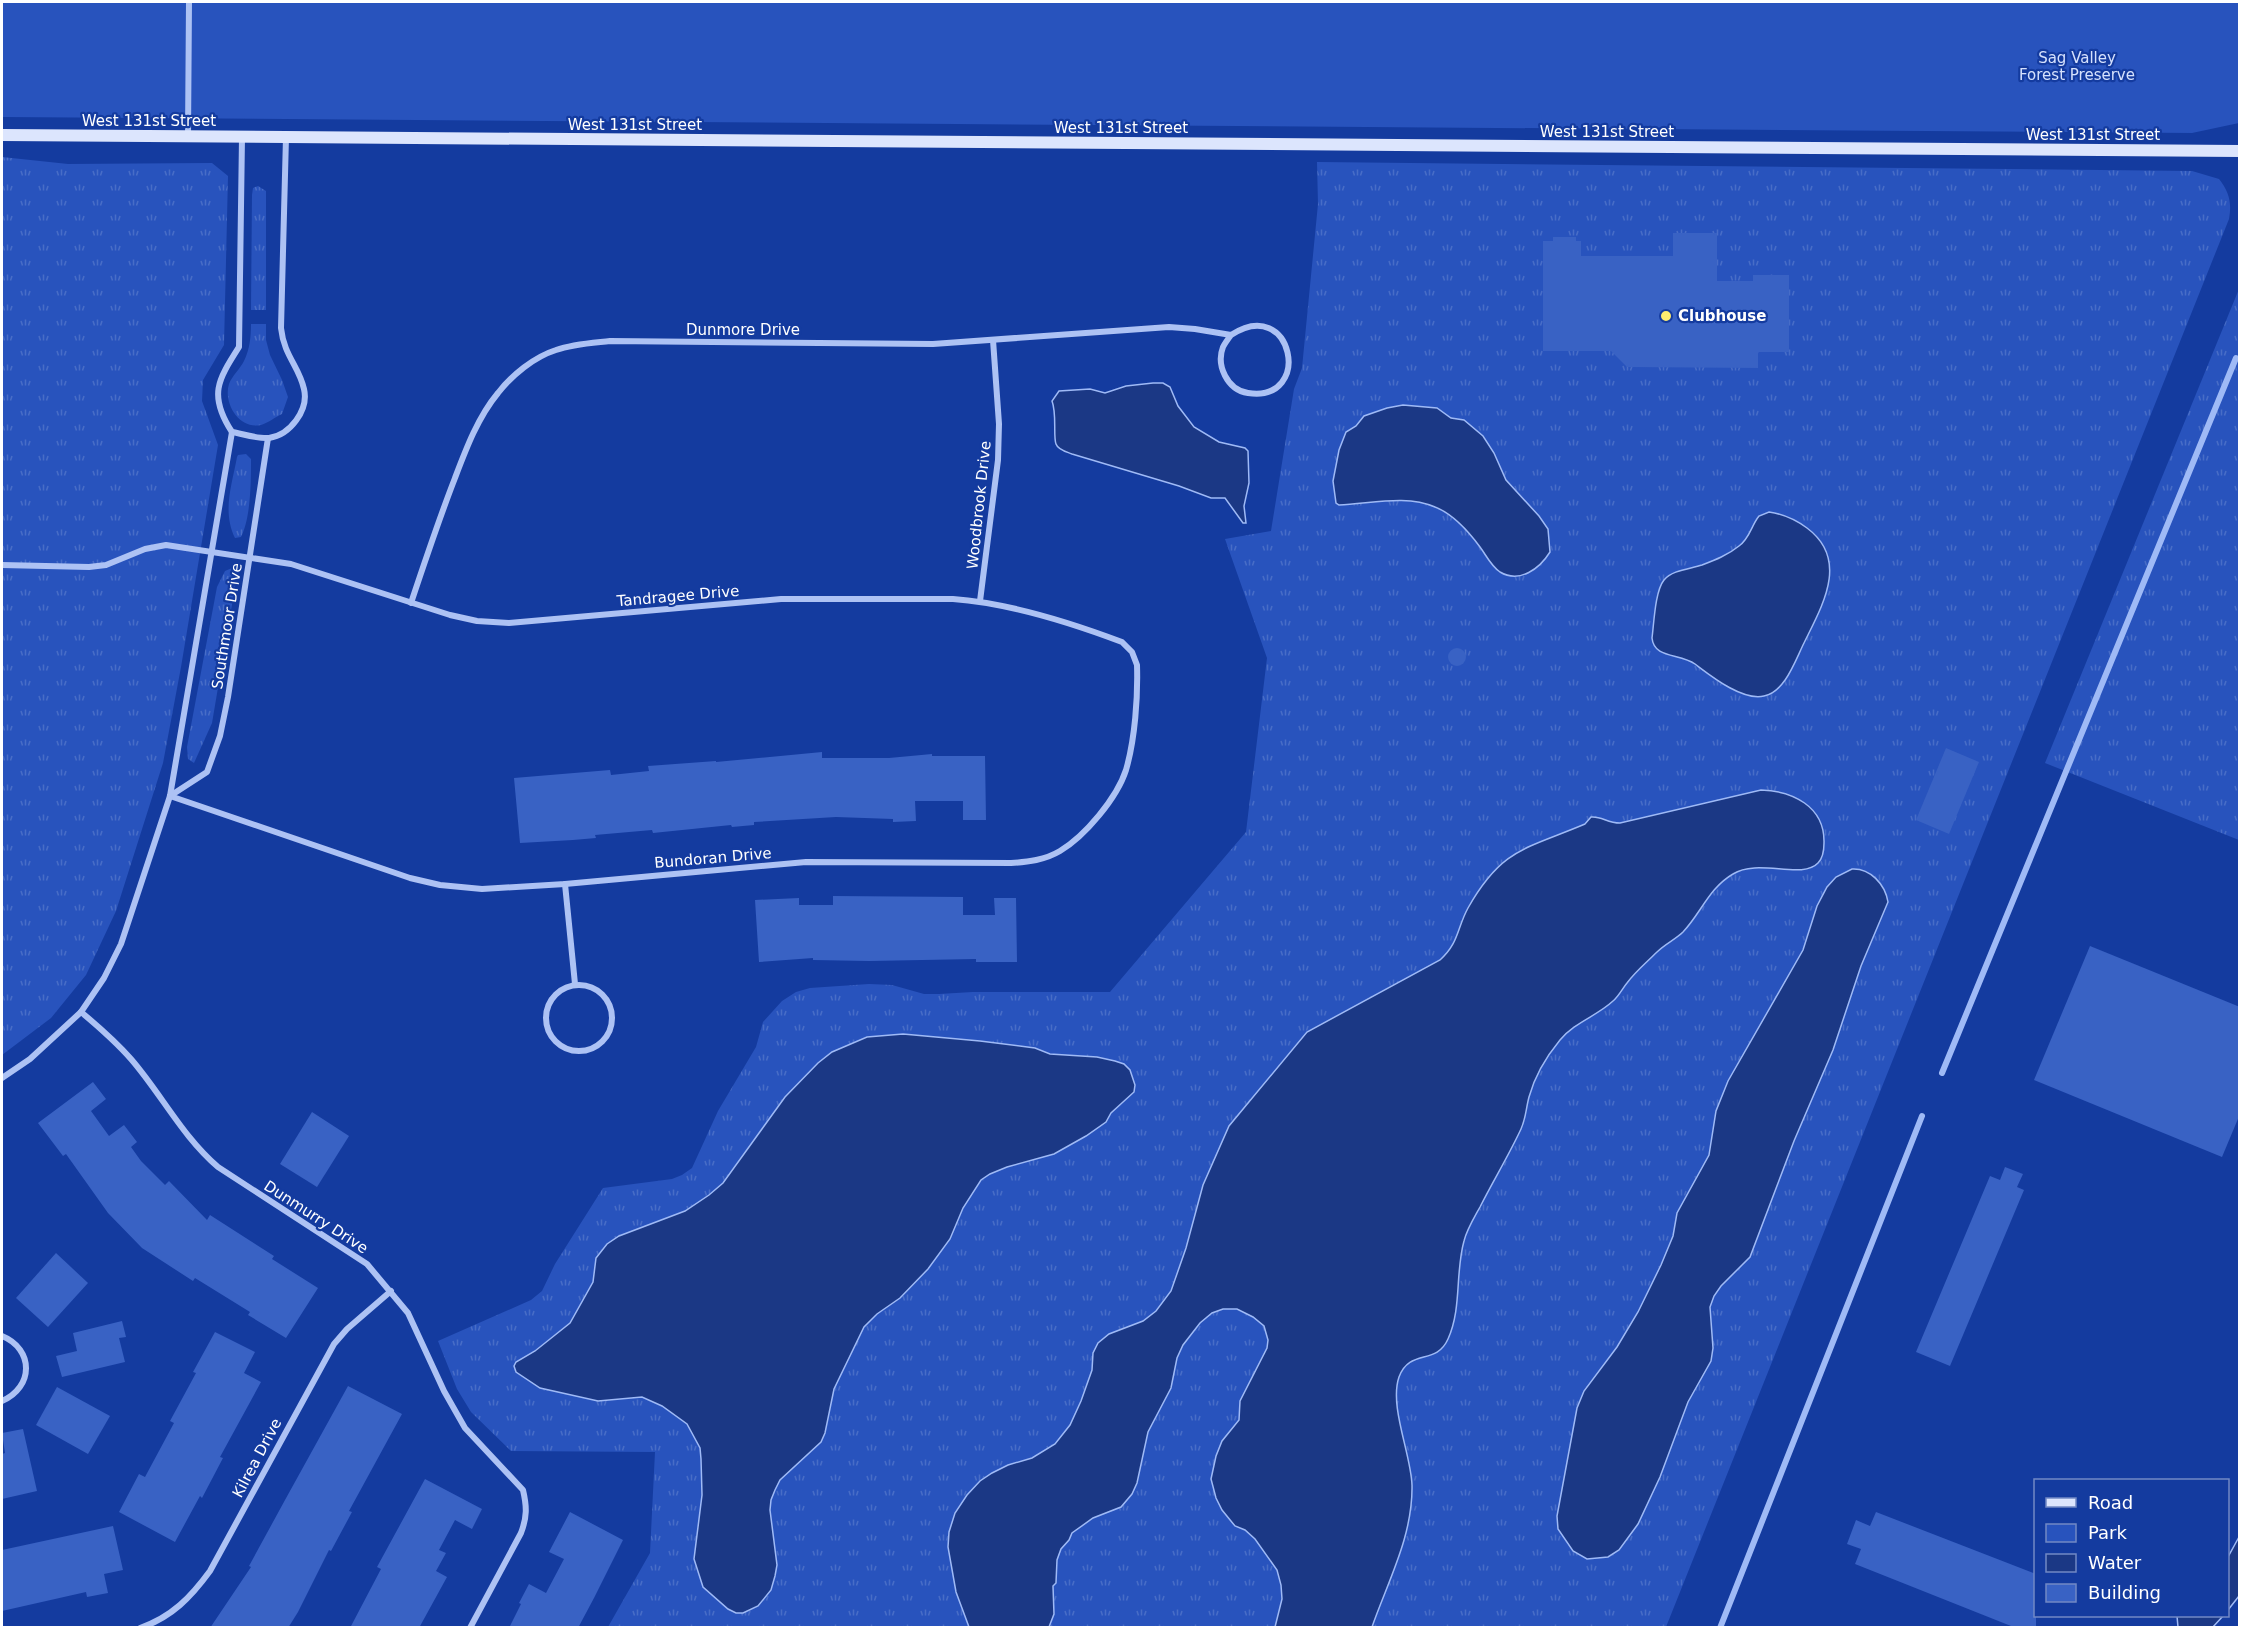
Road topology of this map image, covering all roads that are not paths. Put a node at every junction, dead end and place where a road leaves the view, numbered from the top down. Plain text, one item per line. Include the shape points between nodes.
1 (189, 2) edge
2 (2, 135) edge
3 (188, 137) junction
4 (242, 137) junction
5 (286, 137) junction
6 (2240, 151) edge
7 (1231, 335) junction
8 (993, 340) junction
9 (232, 432) junction
10 (268, 438) junction
11 (211, 552) junction
12 (249, 558) junction
13 (2, 566) edge
14 (980, 601) junction
15 (411, 603) junction
16 (1137, 665) joint
17 (170, 796) junction
18 (565, 884) junction
19 (575, 984) junction
20 (81, 1012) junction
21 (2, 1078) edge
22 (391, 1292) junction
23 (2, 1336) edge
24 (2, 1401) edge
25 (140, 1628) edge
26 (470, 1628) edge

1 - 3 street
2 - 3 street, West 131st Street
3 - 4 street, West 131st Street
4 - 5 street, West 131st Street
4 - 9 street via 239,347 222,374 217,395
5 - 6 street, West 131st Street
5 - 10 street via 281,328 283,344 304,388 305,400 293,424
7 - 7 street, Dunmore Drive via 1223,348 1221,363 1231,385 1243,393 1258,395 1283,381 1289,368 1289,354 1282,338 1268,328 1256,326
7 - 8 street, Dunmore Drive via 1169,327
8 - 14 street, Woodbrook Drive via 998,452
8 - 15 street, Dunmore Drive via 933,344 610,341 555,350 515,375 497,393 483,416 435,530
9 - 10 street
9 - 11 street, Southmoor Drive
10 - 12 street, Southmoor Drive
11 - 12 street, Tandragee Drive
11 - 13 street, Tandragee Drive via 166,545 106,565
11 - 17 street, Southmoor Drive
12 - 15 street, Tandragee Drive via 291,564
12 - 17 street, Southmoor Drive via 220,736 207,772
14 - 15 street, Tandragee Drive via 781,599 509,623 477,621
14 - 16 street, Tandragee Drive via 1122,642 1132,651
16 - 18 street, Bundoran Drive via 1131,751 1119,785 1078,838 1047,857 1011,863 806,862
17 - 18 street, Bundoran Drive via 440,885 482,888
17 - 20 street, Southmoor Drive via 121,944
18 - 19 street
19 - 19 street via 552,998 546,1021 556,1042 578,1051 601,1042 612,1017 609,1004 599,992
20 - 21 street, Southmoor Drive via 30,1059
20 - 22 street, Dunmurry Drive via 133,1061 201,1152 218,1167 352,1252
22 - 25 street, Kilrea Drive via 334,1344 210,1571 194,1593 174,1611
22 - 26 street, Dunmurry Drive via 408,1313 460,1420 523,1490 526,1518 521,1533
23 - 24 street via 21,1350 27,1365 20,1388

